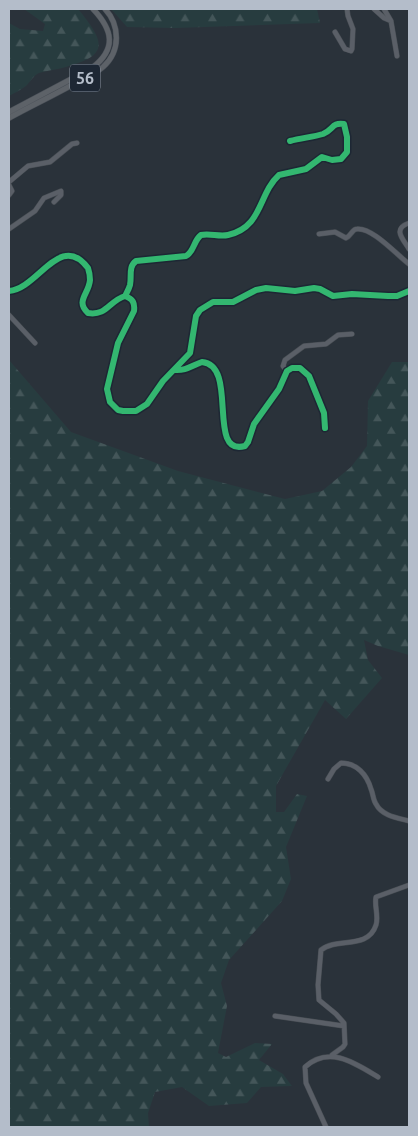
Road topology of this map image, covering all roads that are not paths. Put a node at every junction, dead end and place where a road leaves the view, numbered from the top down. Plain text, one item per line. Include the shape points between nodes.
1 (94, 9) edge
2 (104, 9) edge
3 (347, 9) edge
4 (374, 9) edge
5 (384, 9) edge
6 (391, 21) junction
7 (335, 32) dead end
8 (397, 56) dead end
9 (9, 112) edge
10 (9, 118) edge
11 (290, 141) dead end
12 (78, 143) dead end
13 (9, 184) edge
14 (9, 196) edge
15 (54, 202) dead end
16 (409, 223) edge
17 (9, 229) edge
18 (319, 234) dead end
19 (409, 249) edge
20 (409, 264) edge
21 (9, 291) edge
22 (409, 291) edge
23 (125, 296) junction
24 (9, 315) edge
25 (352, 334) dead end
26 (35, 343) dead end
27 (174, 370) junction
28 (287, 371) junction
29 (325, 428) dead end
30 (328, 779) dead end
31 (409, 821) edge
32 (409, 885) edge
33 (275, 1016) dead end
34 (344, 1026) junction
35 (332, 1055) junction
36 (378, 1077) dead end
37 (326, 1127) edge

1 - 9 main road, 56 via 110,35 104,59
2 - 10 main road, 56 via 117,34 114,51 103,67
3 - 7 street via 353,29 351,51 345,49
4 - 6 street
5 - 6 street
6 - 8 street
11 - 23 street via 324,134 342,123 346,128 347,152 341,159 322,158 306,169 278,175 261,208 245,227 228,235 201,235 186,256 136,261 132,264
12 - 13 street via 72,144 50,162 28,166
13 - 14 street via 12,191
15 - 17 street via 61,191 44,198 35,212
16 - 19 street via 403,225 400,234
18 - 20 street via 335,232 346,238 356,228 368,231
21 - 23 street via 23,288 48,265 68,256 78,258 88,268 90,281 82,304 88,313 101,312
22 - 27 street via 397,296 333,296 314,288 295,291 266,288 233,302 212,302 196,316 190,353
23 - 27 street via 134,303 134,311 118,343 107,389 110,402 118,410 136,411 147,404
24 - 26 street
25 - 28 street via 338,335 326,344 304,346 284,360 283,366
27 - 28 street via 181,371 202,362 213,366 222,393 225,436 237,447 248,442 254,424 279,389
28 - 29 street via 300,368 309,376 324,413
30 - 31 street via 341,764 358,768 366,777 375,804 390,816
32 - 34 street via 376,897 376,925 368,936 321,950 319,1000 342,1020
33 - 34 street
34 - 35 street via 345,1044
35 - 36 street
35 - 37 street via 309,1064 304,1073

